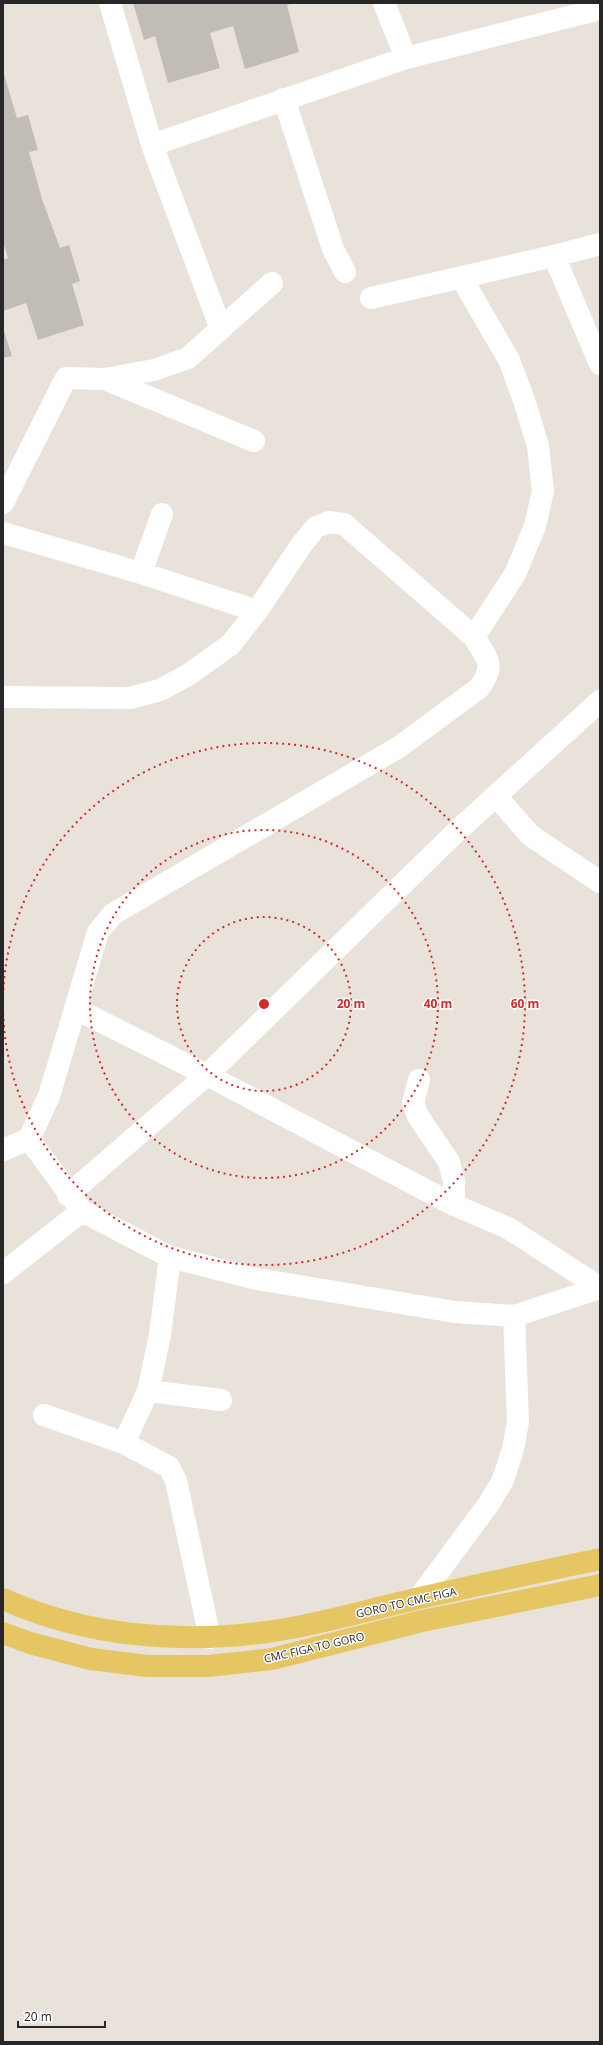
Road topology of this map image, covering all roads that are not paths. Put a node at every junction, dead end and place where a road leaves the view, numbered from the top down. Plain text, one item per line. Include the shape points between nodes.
1 (110, 3) edge
2 (384, 3) edge
3 (598, 7) edge
4 (406, 58) junction
5 (284, 98) junction
6 (152, 145) junction
7 (600, 244) edge
8 (554, 256) junction
9 (345, 272) dead end
10 (462, 277) junction
11 (272, 283) dead end
12 (371, 298) dead end
13 (221, 329) junction
14 (600, 364) edge
15 (105, 379) junction
16 (254, 441) dead end
17 (3, 503) edge
18 (162, 514) dead end
19 (3, 533) edge
20 (141, 573) junction
21 (257, 611) junction
22 (474, 637) junction
23 (3, 697) edge
24 (600, 701) edge
25 (496, 796) junction
26 (600, 882) edge
27 (76, 1009) junction
28 (207, 1075) junction
29 (419, 1080) dead end
30 (29, 1139) junction
31 (3, 1150) edge
32 (68, 1195) junction
33 (454, 1205) junction
34 (82, 1212) junction
35 (170, 1257) junction
36 (3, 1273) edge
37 (600, 1287) edge
38 (514, 1316) junction
39 (148, 1391) junction
40 (221, 1400) dead end
41 (44, 1414) dead end
42 (124, 1443) junction
43 (600, 1559) edge
44 (600, 1585) edge
45 (419, 1598) junction
46 (3, 1600) edge
47 (3, 1633) edge
48 (210, 1638) junction

1 - 6 street
2 - 4 street
3 - 4 street
4 - 5 street
5 - 6 street
5 - 9 street via 334,249
6 - 13 street
7 - 8 street
8 - 10 street
8 - 14 street
10 - 12 street
10 - 22 street via 509,360 538,446 543,491 535,526 515,574
11 - 13 street
13 - 15 street via 188,358 154,370
15 - 16 street
15 - 17 street via 66,378
18 - 20 street
19 - 20 street
20 - 21 street
21 - 22 street via 302,544 316,528 329,522 344,524
21 - 23 street via 230,645 219,654 160,690 130,698
22 - 27 street via 487,658 489,668 487,676 478,688 399,747 113,914 98,932
24 - 25 street
25 - 26 street via 530,835
25 - 28 street
27 - 28 street
27 - 30 street via 49,1096
28 - 32 street
28 - 33 street
29 - 33 street via 413,1103 418,1116 449,1162 454,1181
30 - 31 street
30 - 32 street
32 - 34 street
33 - 37 street via 508,1228
34 - 35 street
34 - 36 street
35 - 38 street via 264,1280 455,1312
35 - 39 street via 160,1335
37 - 38 street
38 - 45 street via 518,1422 503,1480 488,1505
39 - 40 street
39 - 42 street
41 - 42 street
42 - 48 street via 169,1467 176,1481
43 - 45 main road, GORO TO CMC FIGA
44 - 47 main road, CMC FIGA TO GORO via 422,1621 272,1659 208,1666 147,1666 92,1659
45 - 48 main road, GORO TO CMC FIGA via 269,1632
46 - 48 main road, GORO TO CMC FIGA via 29,1611 86,1626 155,1637

